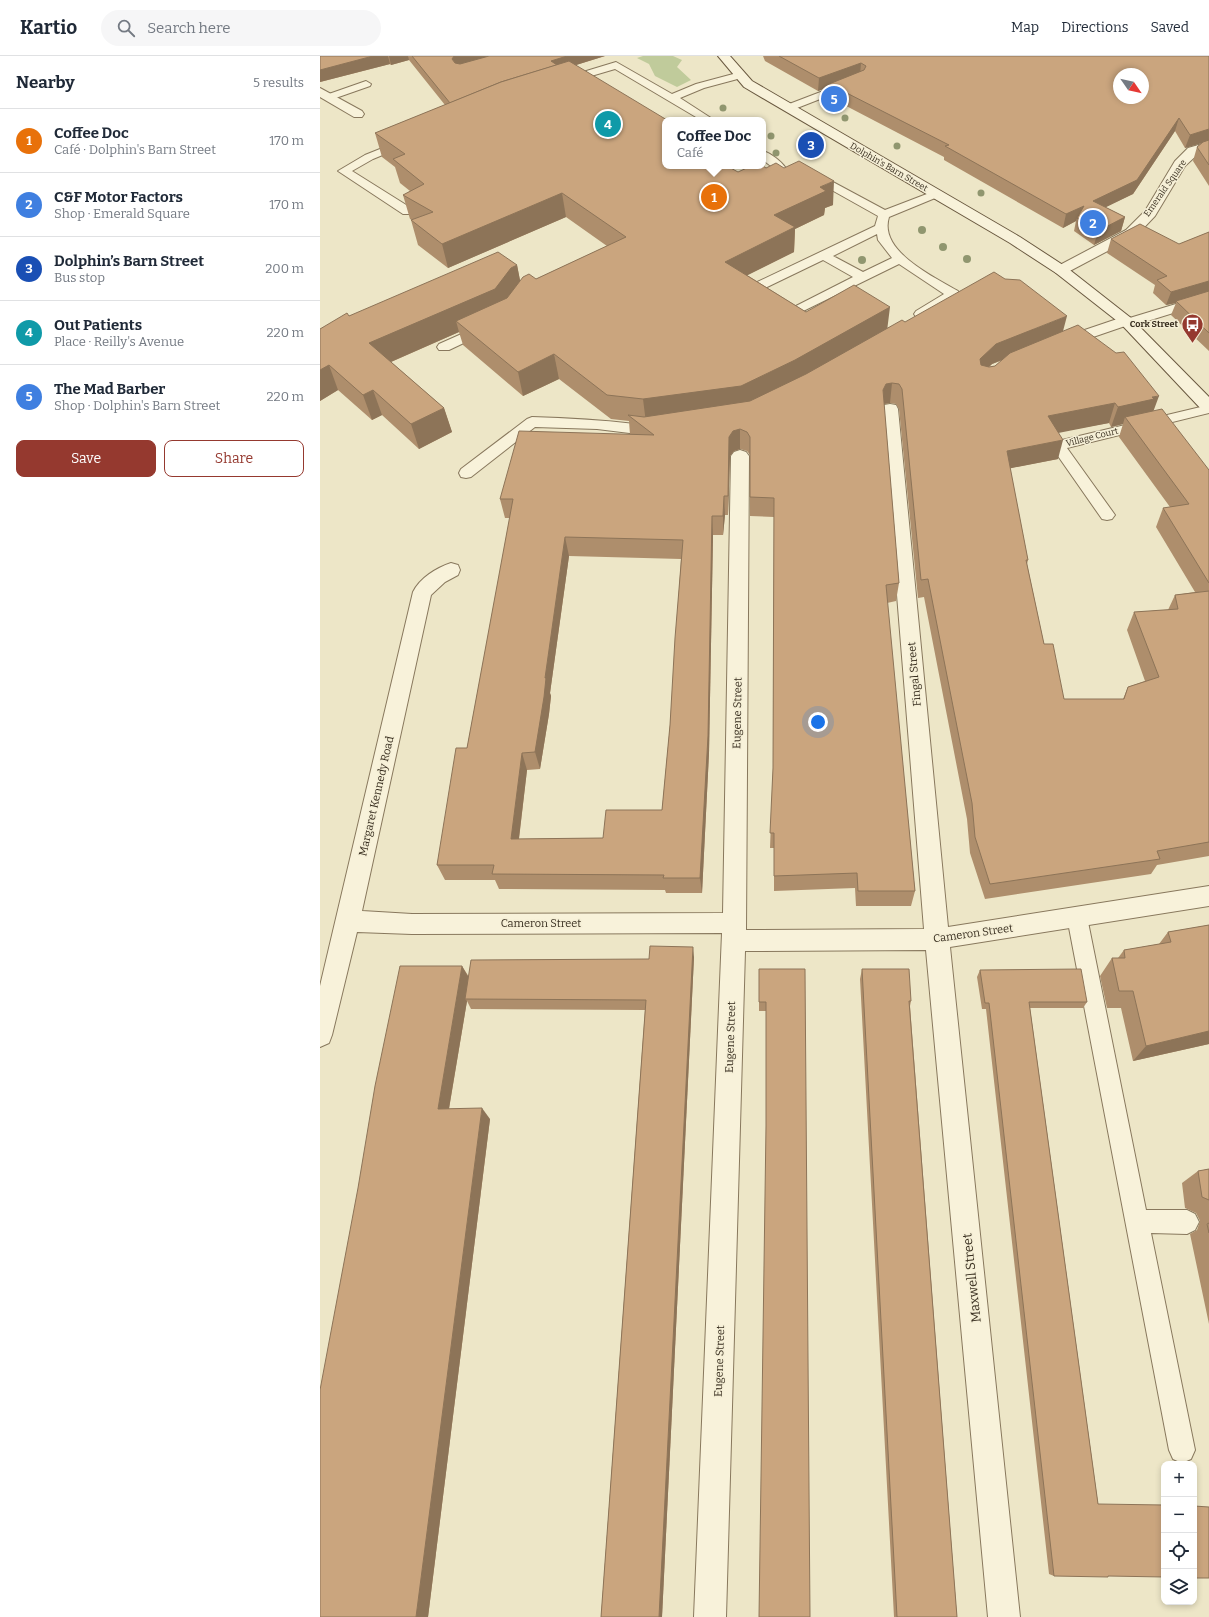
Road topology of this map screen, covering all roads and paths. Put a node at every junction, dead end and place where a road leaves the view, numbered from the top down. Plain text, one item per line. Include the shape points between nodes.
1 (724, 56) edge
2 (741, 75) junction
3 (859, 80) edge
4 (366, 84) dead end
5 (551, 86) edge
6 (325, 95) edge
7 (672, 98) junction
8 (788, 108) junction
9 (358, 114) dead end
10 (704, 117) edge
11 (413, 138) edge
12 (1209, 146) edge
13 (766, 156) edge
14 (936, 194) junction
15 (407, 211) edge
16 (884, 215) junction
17 (880, 228) junction
18 (823, 256) junction
19 (899, 259) junction
20 (1061, 270) junction
21 (862, 277) junction
22 (1209, 298) edge
23 (1127, 322) junction
24 (912, 323) edge
25 (493, 324) edge
26 (444, 347) dead end
27 (1047, 349) edge
28 (1209, 408) edge
29 (890, 409) edge
30 (669, 427) edge
31 (740, 456) edge
32 (466, 473) dead end
33 (1107, 515) dead end
34 (451, 570) dead end
35 (1209, 896) edge
36 (1077, 917) junction
37 (348, 921) junction
38 (734, 932) junction
39 (937, 939) junction
40 (320, 1034) edge
41 (1136, 1221) junction
42 (1188, 1222) dead end
43 (1182, 1450) dead end
44 (710, 1617) edge
45 (1004, 1617) edge

1 - 2 street, Dolphin's Barn Street
2 - 7 lane via 700,86
2 - 8 street, Dolphin's Barn Street via 748,84
3 - 8 lane
4 - 6 lane
5 - 7 lane via 616,65
6 - 9 street
7 - 10 lane
8 - 14 street, Dolphin's Barn Street
11 - 15 lane via 369,156 344,171
12 - 20 street, Emerald Square via 1193,151 1180,164 1150,213 1131,233
13 - 16 lane via 781,169 783,176 814,176
14 - 16 lane
14 - 20 street, Dolphin's Barn Street
16 - 17 lane
17 - 18 lane
17 - 19 lane via 884,240
18 - 21 lane
18 - 21 lane via 756,288 793,312
19 - 21 lane
19 - 24 lane via 953,294
20 - 23 street
22 - 23 lane
23 - 27 street
23 - 28 street
25 - 26 lane
28 - 33 lane, Village Court via 1058,446
29 - 39 street, Fingal Street
30 - 32 lane via 646,430 597,424 532,422
31 - 38 street, Eugene Street
34 - 37 street, Margaret Kennedy Road via 438,577 422,592
35 - 36 street, Cameron Street
36 - 39 street, Cameron Street
36 - 41 lane
37 - 38 street, Cameron Street
37 - 40 street, Margaret Kennedy Road
38 - 39 street, Cameron Street
38 - 44 street, Eugene Street
39 - 45 street, Maxwell Street
41 - 42 lane
41 - 43 lane

